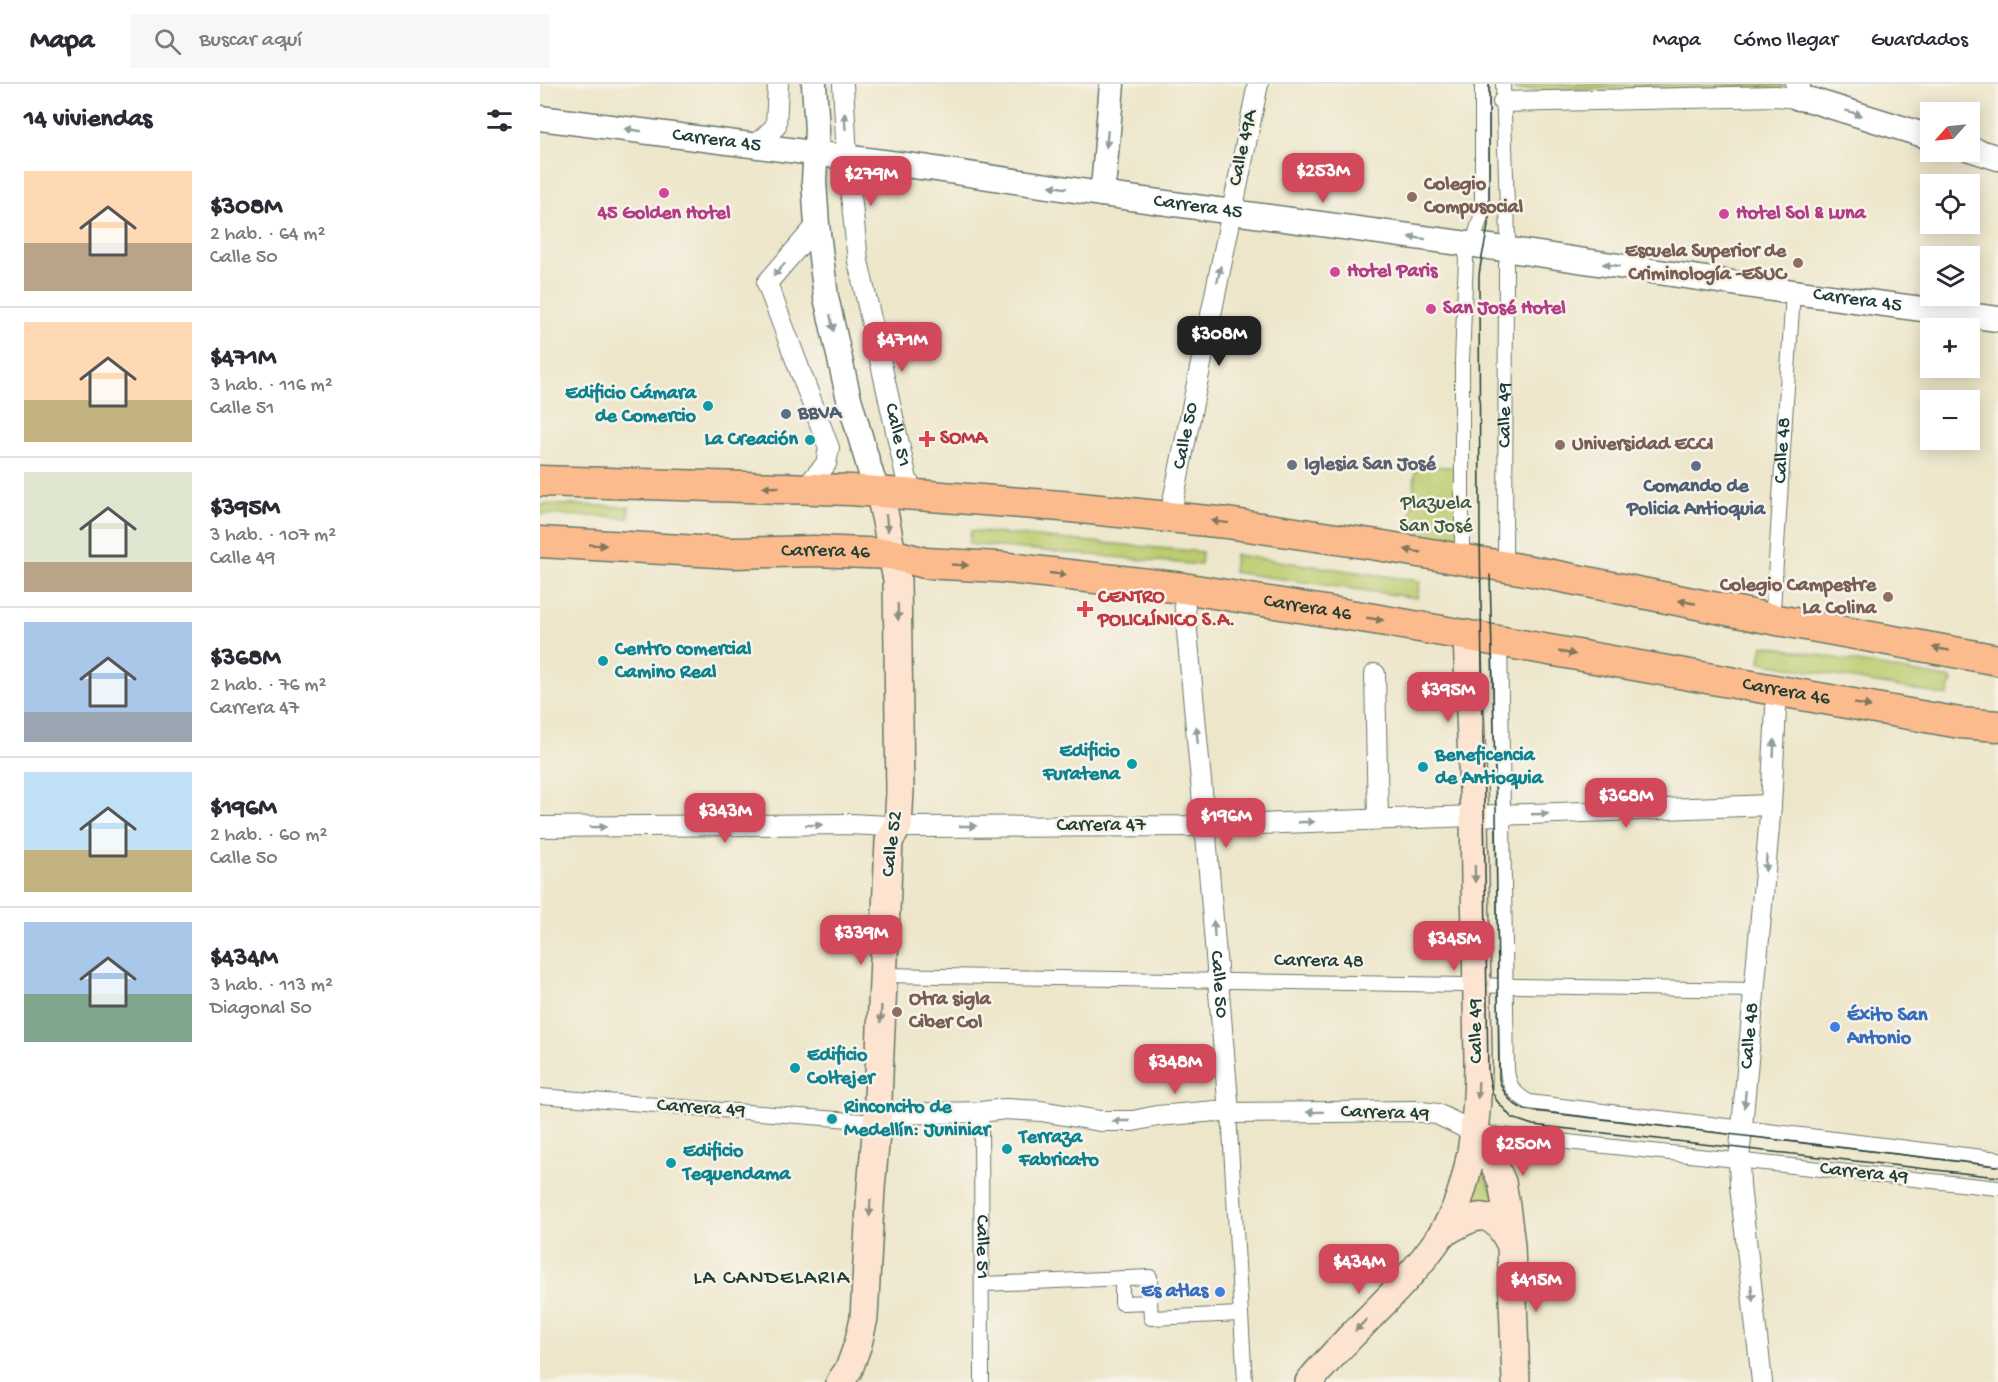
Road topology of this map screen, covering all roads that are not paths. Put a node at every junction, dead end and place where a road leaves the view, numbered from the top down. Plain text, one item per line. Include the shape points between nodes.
1 (778, 84) edge
2 (814, 84) edge
3 (843, 84) edge
4 (1112, 84) edge
5 (1258, 84) edge
6 (1482, 84) edge
7 (1798, 91) edge
8 (1503, 93) edge
9 (540, 118) edge
10 (1920, 134) edge
11 (754, 147) junction
12 (815, 152) junction
13 (1980, 152) edge
14 (847, 157) junction
15 (1998, 158) edge
16 (1101, 194) junction
17 (1232, 212) junction
18 (817, 225) junction
19 (1476, 233) dead end
20 (1508, 238) dead end
21 (1466, 258) dead end
22 (1506, 264) dead end
23 (1793, 292) junction
24 (1998, 319) edge
25 (540, 481) edge
26 (805, 488) junction
27 (879, 493) junction
28 (917, 496) junction
29 (1170, 516) junction
30 (540, 542) edge
31 (891, 554) junction
32 (1462, 559) junction
33 (1505, 567) junction
34 (1183, 588) junction
35 (1773, 609) dead end
36 (1467, 635) junction
37 (1500, 641) junction
38 (1998, 660) edge
39 (1375, 674) dead end
40 (1777, 690) junction
41 (1998, 721) edge
42 (1998, 727) edge
43 (1771, 805) junction
44 (1474, 816) junction
45 (1378, 819) junction
46 (1205, 826) junction
47 (540, 827) edge
48 (898, 827) junction
49 (883, 975) junction
50 (1218, 980) junction
51 (1477, 985) junction
52 (1505, 985) junction
53 (1754, 990) junction
54 (1512, 1090) joint
55 (540, 1096) edge
56 (981, 1112) junction
57 (1229, 1113) junction
58 (870, 1122) junction
59 (1743, 1127) junction
60 (1474, 1132) junction
61 (1998, 1159) edge
62 (1739, 1160) junction
63 (1998, 1188) edge
64 (1442, 1234) junction
65 (1511, 1245) junction
66 (1122, 1278) junction
67 (983, 1284) junction
68 (1150, 1302) junction
69 (1241, 1314) junction
70 (840, 1382) edge
71 (982, 1382) edge
72 (1245, 1382) edge
73 (1309, 1382) edge
74 (1516, 1382) edge
75 (1762, 1382) edge

1 - 11 street via 776,126
2 - 12 street, Calle 51 via 818,130
14 -> 3 street, Calle 51
4 -> 16 street
5 - 17 street, Calle 49A
6 - 19 street via 1482,213
7 - 8 street via 1776,96
7 -> 10 street via 1811,100
8 - 20 street
11 -> 9 street, Carrera 45
11 - 12 street, Carrera 45
12 - 14 street, Carrera 45
12 - 18 street, Calle 51
13 - 15 street
16 -> 14 street, Carrera 45
14 - 28 street, Calle 51 via 858,261 907,480
16 - 17 street, Carrera 45
23 -> 17 street, Carrera 45
29 -> 17 street, Calle 50
18 -> 26 street via 767,283 829,447 826,464
18 -> 27 street, Calle 51 via 836,346
21 - 32 street
22 - 33 street, Calle 49
23 - 24 street, Carrera 45
23 - 35 street, Calle 48
26 -> 25 main road
26 - 27 main road
27 - 28 main road
27 -> 31 main road, Calle 51
28 - 29 main road
32 -> 29 main road
30 -> 31 main road, Carrera 46 via 734,552
31 -> 34 main road, Carrera 46 via 925,563 999,567
31 -> 48 main road, Calle 52 via 899,615
32 - 33 main road
38 -> 33 main road
34 -> 36 main road, Carrera 46
46 -> 34 street, Calle 50
36 - 37 main road, Carrera 46
36 - 44 main road, Calle 49
37 -> 40 main road, Carrera 46
37 - 52 street, Calle 49
39 - 45 street
40 -> 42 main road, Carrera 46
43 -> 40 street, Calle 48
41 - 42 street
44 -> 43 street, Carrera 47
43 -> 53 street, Calle 48
44 - 45 street, Carrera 47
44 -> 51 main road, Calle 49
46 -> 45 street, Carrera 47
48 -> 46 street, Carrera 47
50 -> 46 street, Calle 50
47 -> 48 street, Carrera 47
48 - 49 main road, Calle 52 via 889,841
49 - 50 street, Carrera 48
49 -> 58 main road, Calle 52
50 - 51 street, Carrera 48
50 - 57 street, Calle 50
51 - 52 street, Carrera 48
51 -> 60 main road, Calle 49 via 1478,1094
52 - 53 street, Carrera 48
52 - 54 street, Calle 49 via 1507,1069
53 -> 59 street, Calle 48
54 - 59 street, Carrera 49 via 1529,1102
55 - 58 street, Carrera 49
57 -> 56 street, Carrera 49 via 1100,1121 1023,1109
56 - 58 street, Carrera 49 via 891,1114
56 - 67 street, Calle 51
60 -> 57 street, Carrera 49 via 1437,1114 1414,1111
57 - 69 street, Calle 50
58 -> 70 main road, Calle 52 via 871,1188 864,1318 849,1369
59 - 61 street, Carrera 49
59 - 62 street, Calle 48
60 - 62 street, Carrera 49
60 - 64 main road, Calle 49 via 1458,1200
60 - 65 main road via 1502,1182
62 - 63 street, Carrera 49
62 -> 75 street, Calle 48
64 - 65 main road via 1468,1220 1491,1218
64 -> 73 main road via 1395,1291
65 - 74 main road
66 - 67 street
66 - 68 street via 1150,1277
66 - 68 street via 1122,1303
67 - 71 street, Calle 51
68 - 69 street via 1151,1318
69 - 72 street, Calle 50

